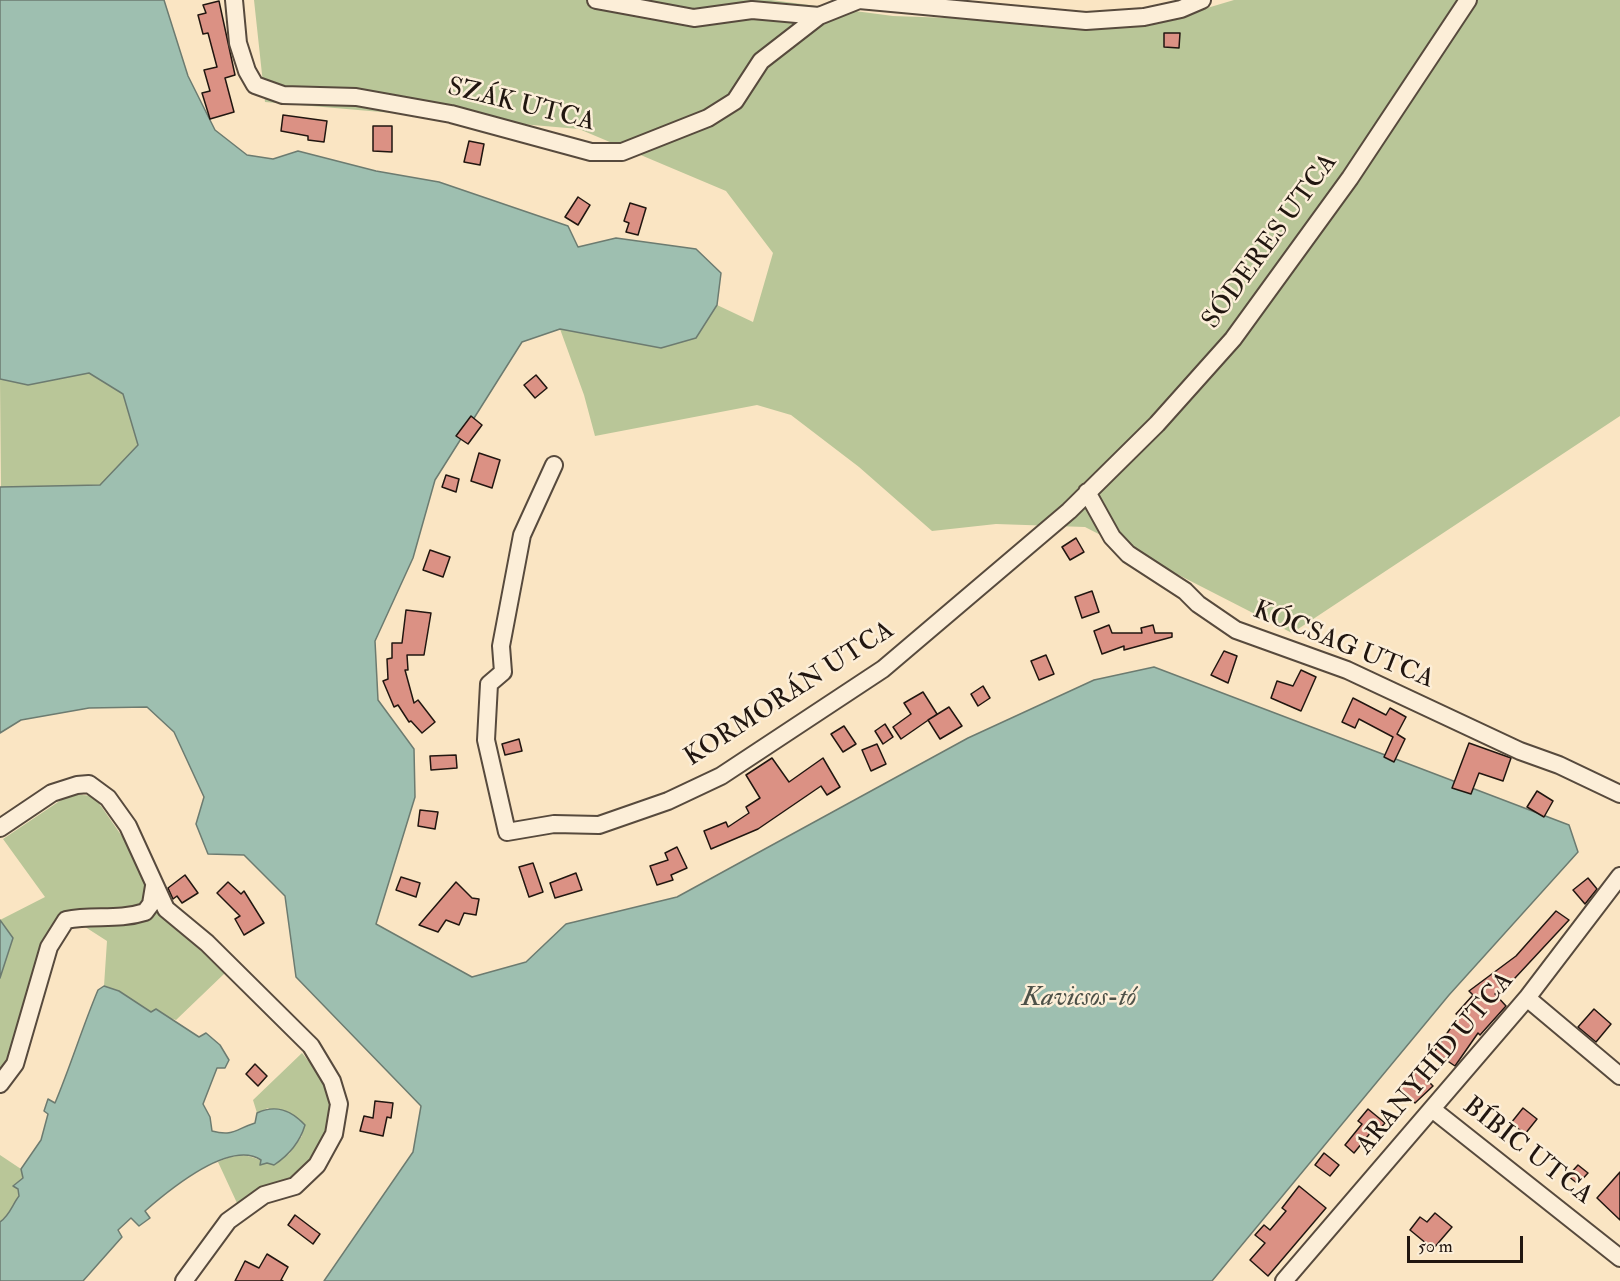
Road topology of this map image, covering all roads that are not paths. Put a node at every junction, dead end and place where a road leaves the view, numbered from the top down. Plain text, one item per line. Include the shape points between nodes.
1 (234, 0) edge
2 (596, 0) edge
3 (1202, 0) edge
4 (1468, 0) edge
5 (746, 5) edge
6 (819, 16) junction
7 (554, 465) dead end
8 (1087, 492) junction
9 (1620, 794) edge
10 (0, 828) edge
11 (1620, 876) edge
12 (154, 886) junction
13 (1527, 998) junction
14 (1620, 1076) edge
15 (0, 1084) edge
16 (1432, 1109) junction
17 (1620, 1258) edge
18 (184, 1281) edge
19 (1284, 1281) edge

1 - 6 street, SZÁK UTCA via 238,43 255,85 283,95 356,97 451,114 591,152 622,152 708,118 735,100 762,61
2 - 5 street, SZÁK UTCA via 694,18
3 - 6 street, SZÁK UTCA via 1181,9 1121,20 1064,21 858,0
4 - 8 street, SÓDERES UTCA via 1350,178 1233,339 1157,424
5 - 6 street, SZÁK UTCA
7 - 8 street, KORMORÁN UTCA via 522,535 501,646 503,672 489,684 486,740 507,832 554,824 599,825 668,801 721,776 883,669
8 - 9 street, KÓCSAG UTCA via 1112,537 1128,554 1236,630 1347,670
10 - 12 street via 52,793 89,784 108,798 128,826
11 - 13 street, ARANYHÍD UTCA
12 - 15 street via 146,912 110,920 66,920 49,947 15,1064
12 - 18 street via 166,909 207,943 311,1046 332,1081 339,1104 334,1134 317,1165 295,1186 264,1195 228,1221
13 - 14 street
13 - 16 street, ARANYHÍD UTCA
16 - 17 street, BÍBIC UTCA
16 - 19 street, ARANYHÍD UTCA

